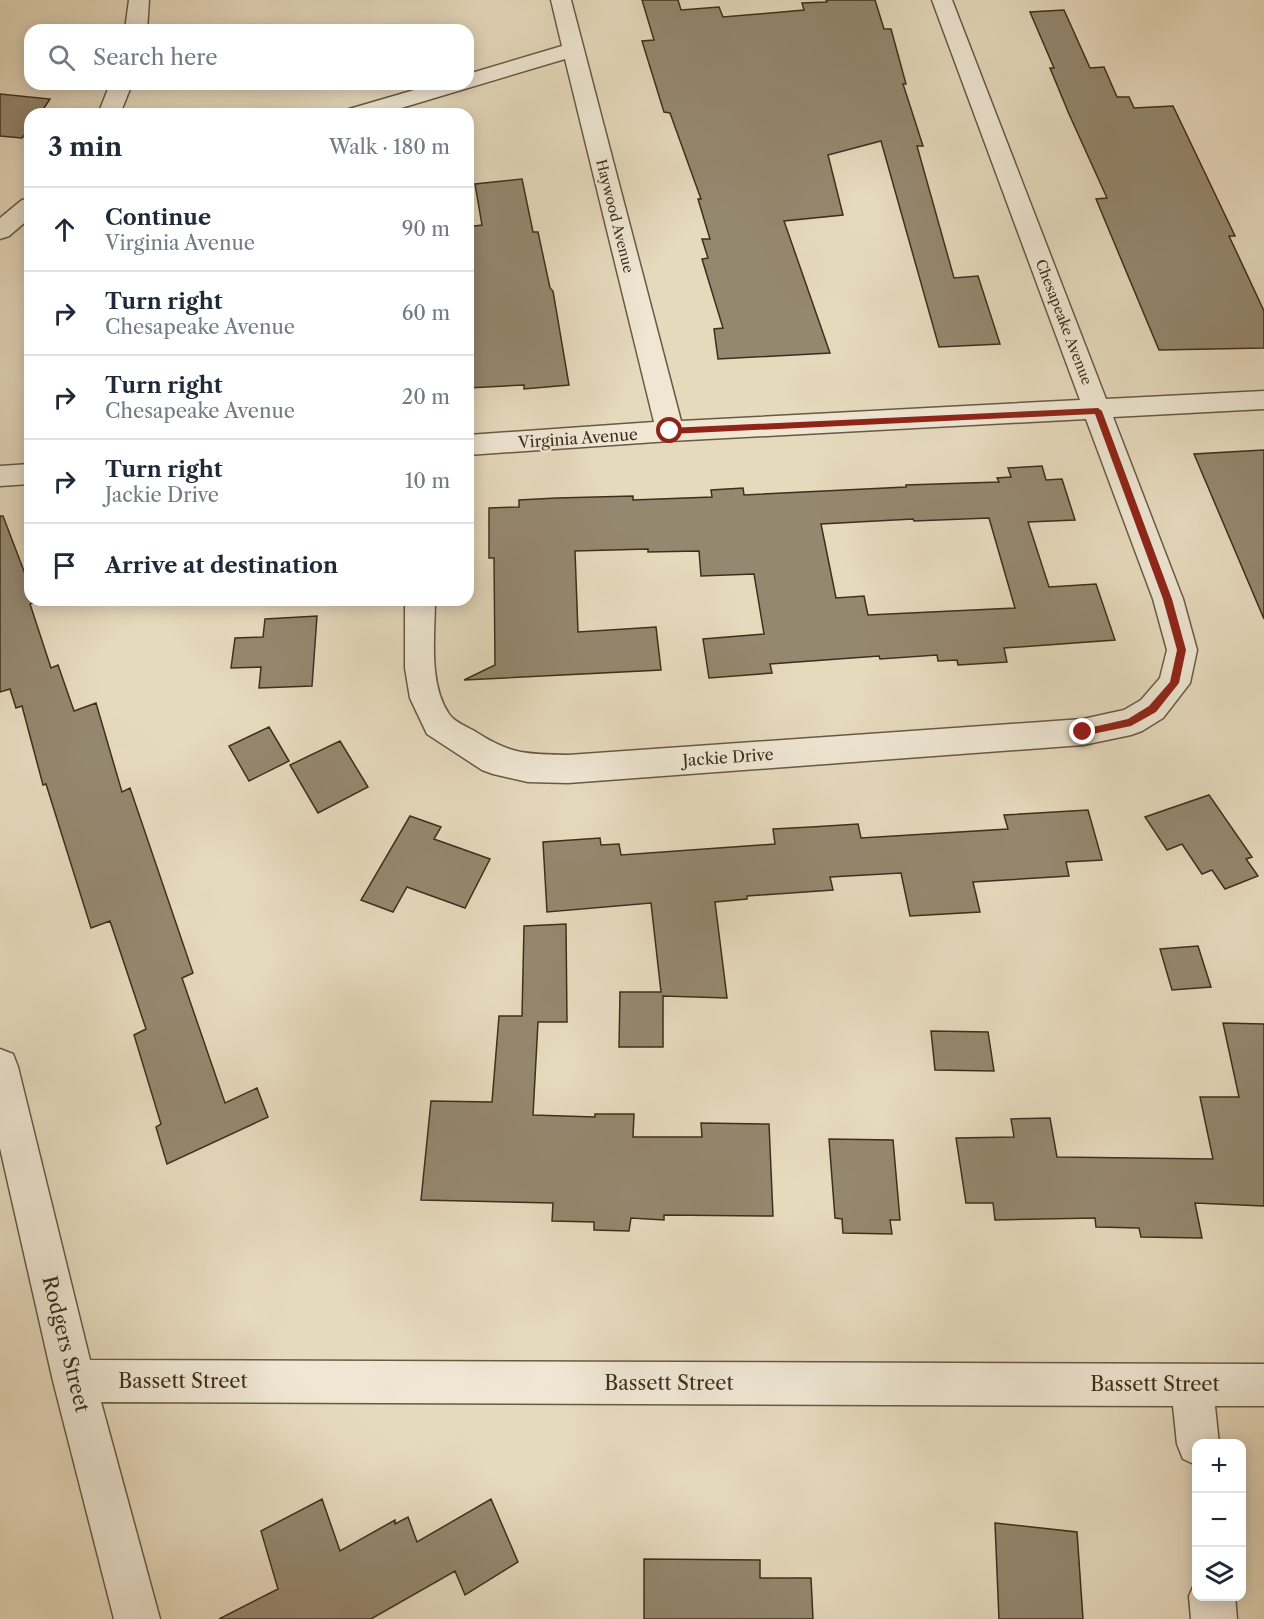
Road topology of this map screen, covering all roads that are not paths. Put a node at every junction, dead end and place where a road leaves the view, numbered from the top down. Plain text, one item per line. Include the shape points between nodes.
1 (139, 0) edge
2 (561, 0) edge
3 (942, 0) edge
4 (137, 24) edge
5 (573, 50) junction
6 (474, 79) edge
7 (119, 90) edge
8 (438, 90) edge
9 (111, 108) edge
10 (377, 108) edge
11 (24, 210) edge
12 (0, 231) edge
13 (1264, 400) edge
14 (1098, 411) junction
15 (670, 431) junction
16 (474, 445) edge
17 (24, 474) edge
18 (0, 476) edge
19 (420, 606) edge
20 (1152, 709) joint
21 (0, 1067) edge
22 (74, 1381) junction
23 (1192, 1384) junction
24 (1264, 1385) edge
25 (1198, 1439) edge
26 (1212, 1601) edge
27 (137, 1619) edge
28 (1214, 1619) edge

1 - 4 street
2 - 5 street, Haywood Avenue
3 - 14 street, Chesapeake Avenue
5 - 6 street
5 - 15 street, Haywood Avenue
7 - 9 street
8 - 10 street
11 - 12 street
13 - 14 street, Virginia Avenue
14 - 15 street, Virginia Avenue
14 - 20 street, Chesapeake Avenue via 1168,599 1182,650 1174,683
15 - 16 street, Virginia Avenue
17 - 18 street
19 - 20 street, Jackie Drive via 420,668 426,698 438,725 493,760 528,768 568,769 1083,732 1131,722
21 - 22 street, Rodgers Street
22 - 23 street, Bassett Street
22 - 27 street, Rodgers Street
23 - 24 street, Bassett Street
23 - 25 street
26 - 28 street

